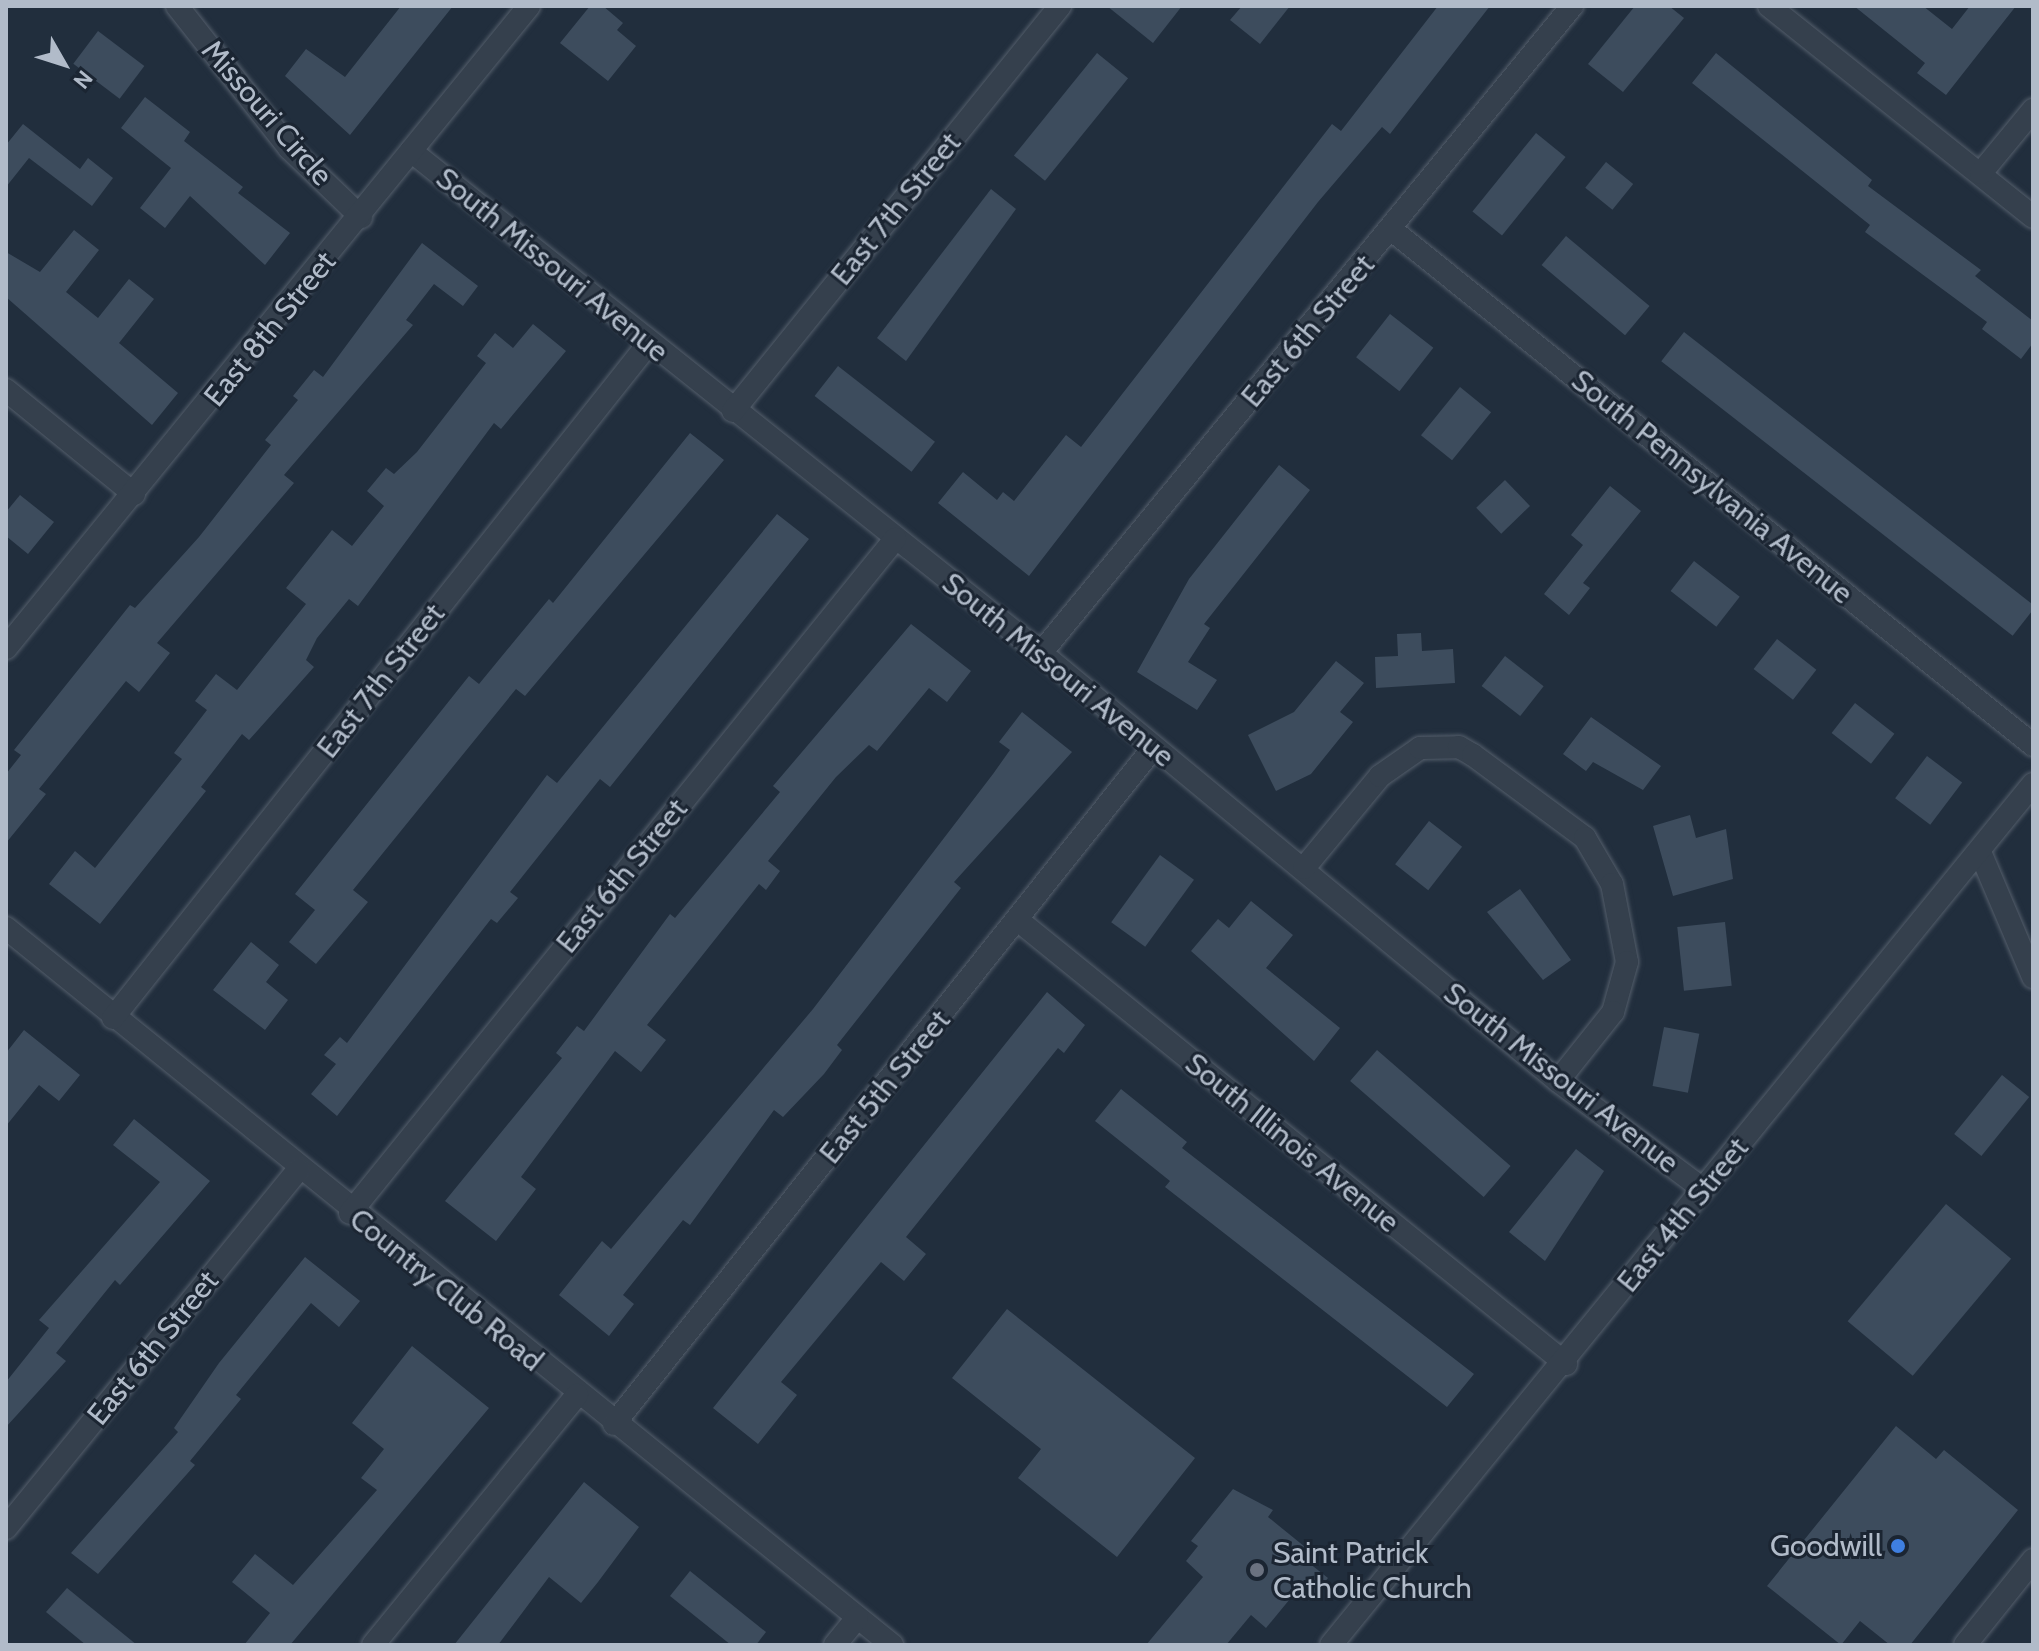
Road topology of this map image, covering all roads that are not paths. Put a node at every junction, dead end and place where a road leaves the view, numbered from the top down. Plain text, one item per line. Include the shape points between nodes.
1 (177, 6) edge
2 (529, 6) edge
3 (1060, 6) edge
4 (1572, 6) edge
5 (1769, 6) edge
6 (2033, 110) edge
7 (411, 151) junction
8 (1981, 173) junction
9 (361, 217) junction
10 (2033, 217) edge
11 (1392, 230) junction
12 (649, 343) junction
13 (6, 390) edge
14 (733, 411) junction
15 (134, 494) junction
16 (895, 539) junction
17 (6, 648) edge
18 (1041, 653) junction
19 (2033, 745) edge
20 (1153, 748) junction
21 (2033, 784) edge
22 (1980, 852) junction
23 (1304, 868) junction
24 (1019, 921) junction
25 (9, 938) edge
26 (2033, 977) edge
27 (113, 1018) junction
28 (1558, 1081) junction
29 (299, 1169) junction
30 (1703, 1189) junction
31 (350, 1213) junction
32 (1566, 1364) junction
33 (577, 1395) junction
34 (614, 1424) junction
35 (6, 1528) edge
36 (2033, 1560) edge
37 (857, 1618) junction
38 (373, 1645) edge
39 (835, 1645) edge
40 (892, 1645) edge
41 (1331, 1645) edge
42 (1965, 1645) edge

1 - 9 street, Missouri Circle via 289,148
2 - 7 street, East 8th Street
3 - 14 street, East 7th Street
4 - 11 street, East 6th Street
5 - 8 street
6 - 8 street
7 - 9 street, East 8th Street
7 - 12 street, South Missouri Avenue
8 - 10 street
9 - 15 street, East 8th Street
11 - 18 street, East 6th Street
11 - 19 street, South Pennsylvania Avenue
12 - 14 street, South Missouri Avenue
12 - 27 street, East 7th Street
13 - 15 street
14 - 16 street, South Missouri Avenue
15 - 17 street, East 8th Street
16 - 18 street, South Missouri Avenue
16 - 31 street, East 6th Street
18 - 20 street, South Missouri Avenue
20 - 23 street, South Missouri Avenue
20 - 24 street, East 5th Street
21 - 22 street, East 4th Street
22 - 26 street
22 - 30 street, East 4th Street
23 - 28 street, South Missouri Avenue
23 - 28 street via 1380,776 1420,748 1459,747 1585,838 1612,884 1627,962 1613,1012
24 - 32 street, South Illinois Avenue
24 - 34 street, East 5th Street
25 - 27 street, Country Club Road
27 - 29 street, Country Club Road
28 - 30 street, South Missouri Avenue
29 - 31 street, Country Club Road
29 - 35 street, East 6th Street
30 - 32 street, East 4th Street
31 - 33 street, Country Club Road
32 - 41 street, East 4th Street
33 - 34 street, Country Club Road
33 - 38 street
34 - 37 street, Country Club Road
36 - 42 street
37 - 39 street
37 - 40 street, Country Club Road

